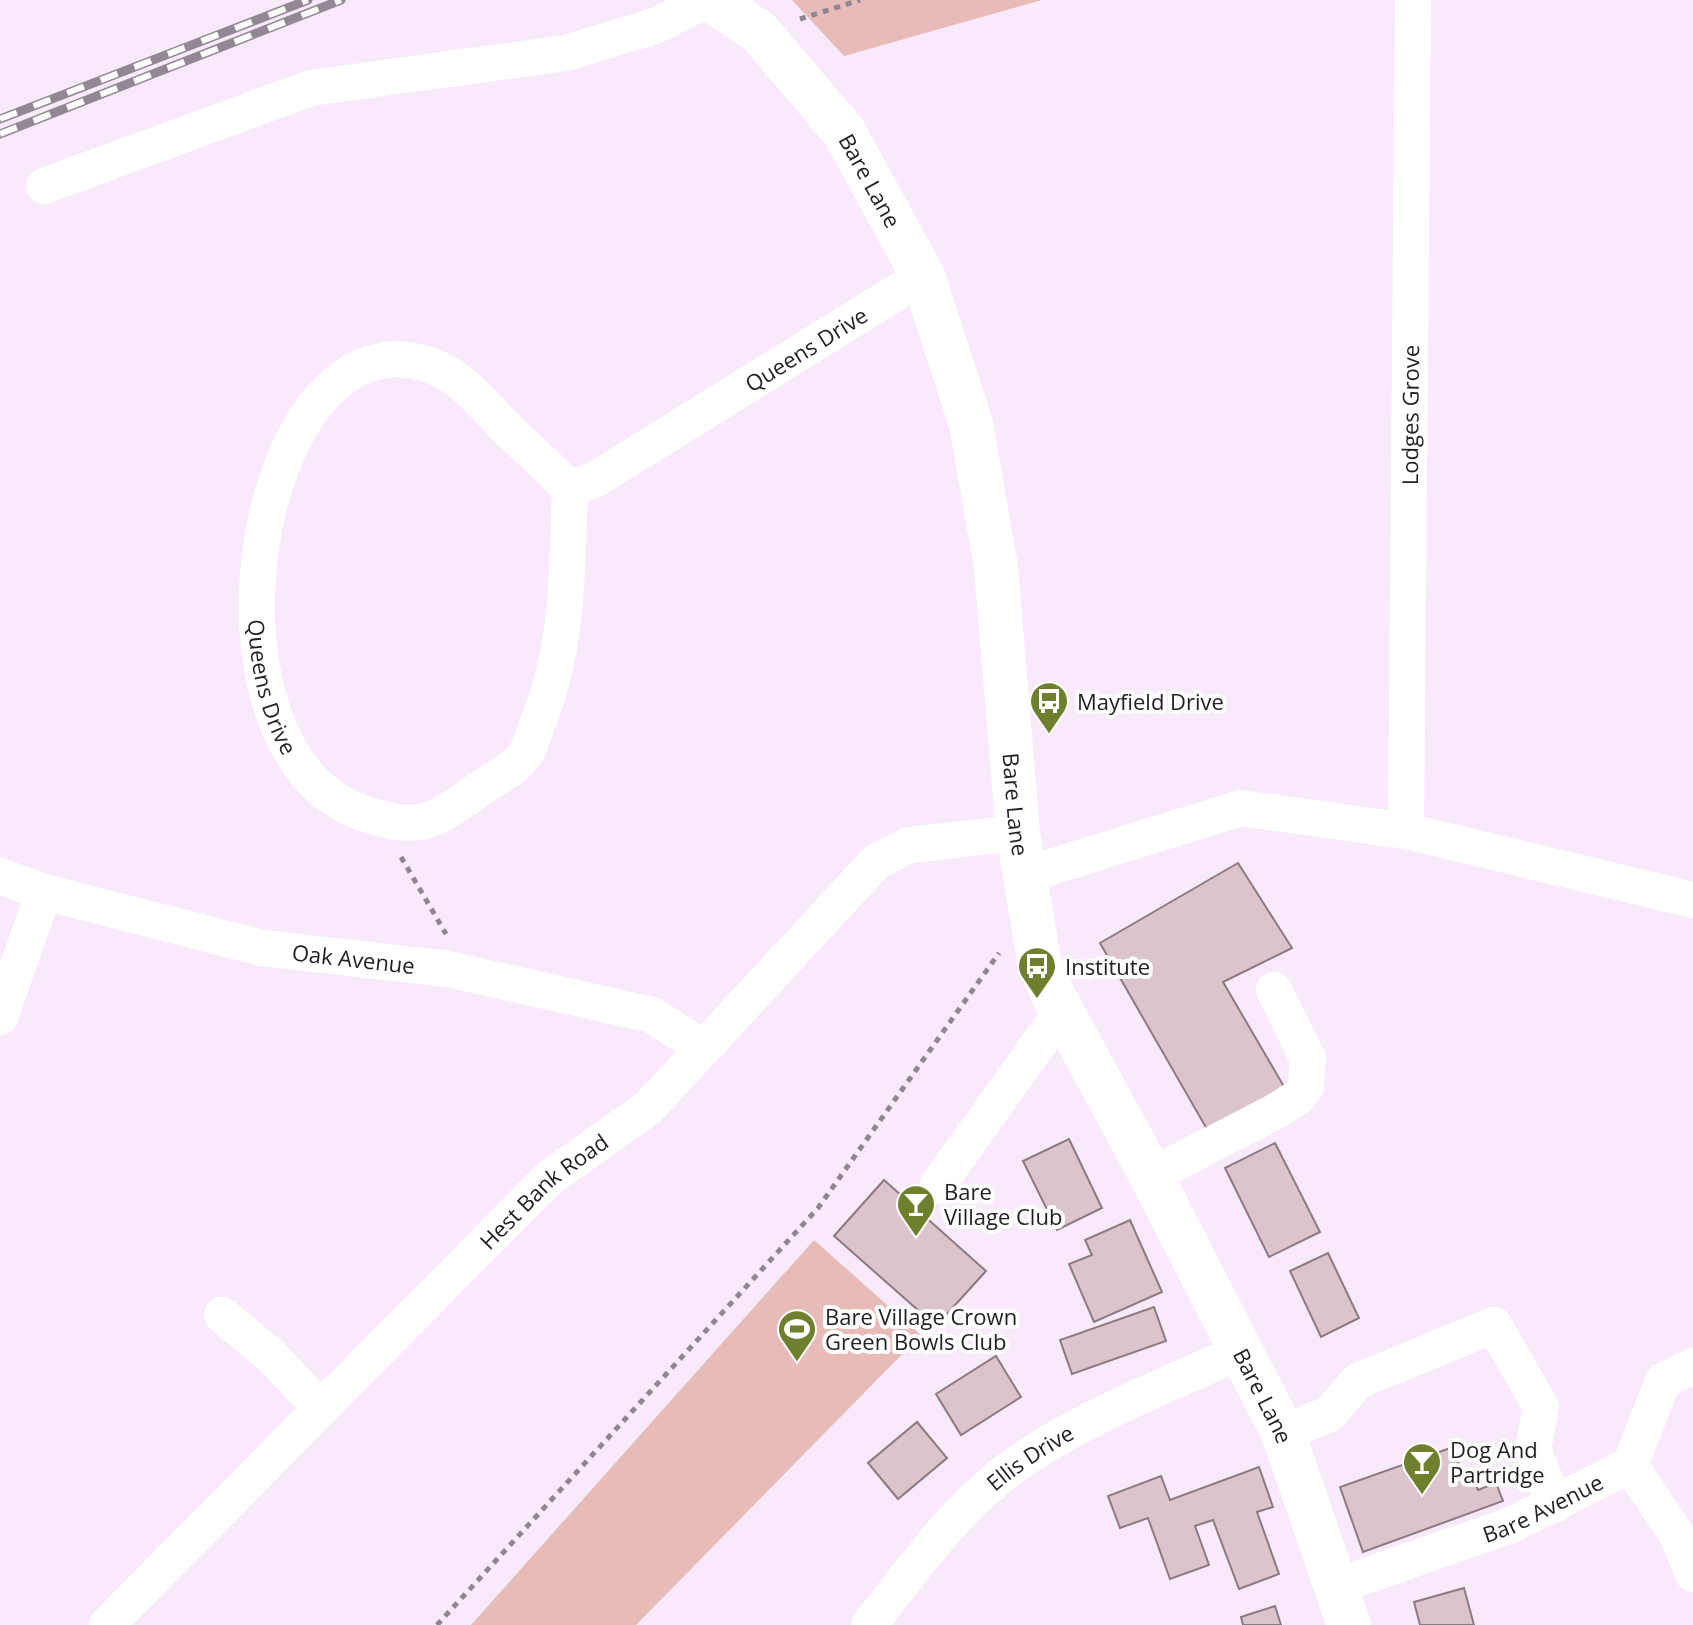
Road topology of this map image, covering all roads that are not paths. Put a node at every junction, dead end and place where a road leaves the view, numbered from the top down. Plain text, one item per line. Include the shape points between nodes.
1 (709, 0) edge
2 (1413, 0) edge
3 (44, 186) dead end
4 (923, 276) junction
5 (570, 489) junction
6 (1406, 831) junction
7 (1024, 873) junction
8 (0, 876) edge
9 (44, 892) junction
10 (1693, 900) edge
11 (1274, 990) dead end
12 (1062, 1011) junction
13 (0, 1017) edge
14 (702, 1047) junction
15 (1151, 1176) junction
16 (937, 1186) dead end
17 (222, 1315) dead end
18 (1240, 1352) junction
19 (1693, 1366) edge
20 (320, 1407) junction
21 (1283, 1433) junction
22 (1630, 1465) junction
23 (1555, 1505) junction
24 (1693, 1574) edge
25 (1343, 1606) edge
26 (107, 1625) edge
27 (869, 1625) edge

1 - 3 street via 655,26 566,53 311,88
1 - 4 main road, Bare Lane via 759,32 844,132
2 - 6 street, Lodges Grove
4 - 5 street, Queens Drive via 596,479
4 - 7 main road, Bare Lane via 971,424 991,538
5 - 5 street, Queens Drive via 564,633 550,694 524,757 437,819 399,825 349,809 308,777 268,699 256,632 259,543 274,486 317,403 344,375 371,361 398,357 432,366 460,380
6 - 7 street via 1241,808
6 - 10 street
7 - 12 main road, Bare Lane via 1039,961
7 - 14 street, Hest Bank Road via 909,845 876,862
8 - 9 street, Oak Avenue
9 - 13 street
9 - 14 street, Oak Avenue via 262,948 448,969 652,1015
11 - 15 street via 1308,1059 1306,1087 1276,1111
12 - 15 main road, Bare Lane
12 - 16 street
14 - 20 street, Hest Bank Road via 649,1107 548,1179
15 - 18 main road, Bare Lane
17 - 20 street
18 - 21 main road, Bare Lane
18 - 27 street, Ellis Drive via 1101,1415 1008,1470 949,1523
19 - 22 street, Bare Avenue via 1663,1381
20 - 26 street, Hest Bank Road
21 - 23 street via 1329,1414 1358,1381 1494,1325 1541,1407 1533,1449
21 - 25 main road, Bare Lane
22 - 23 street, Bare Avenue
22 - 24 street via 1677,1535
23 - 25 street, Bare Avenue

